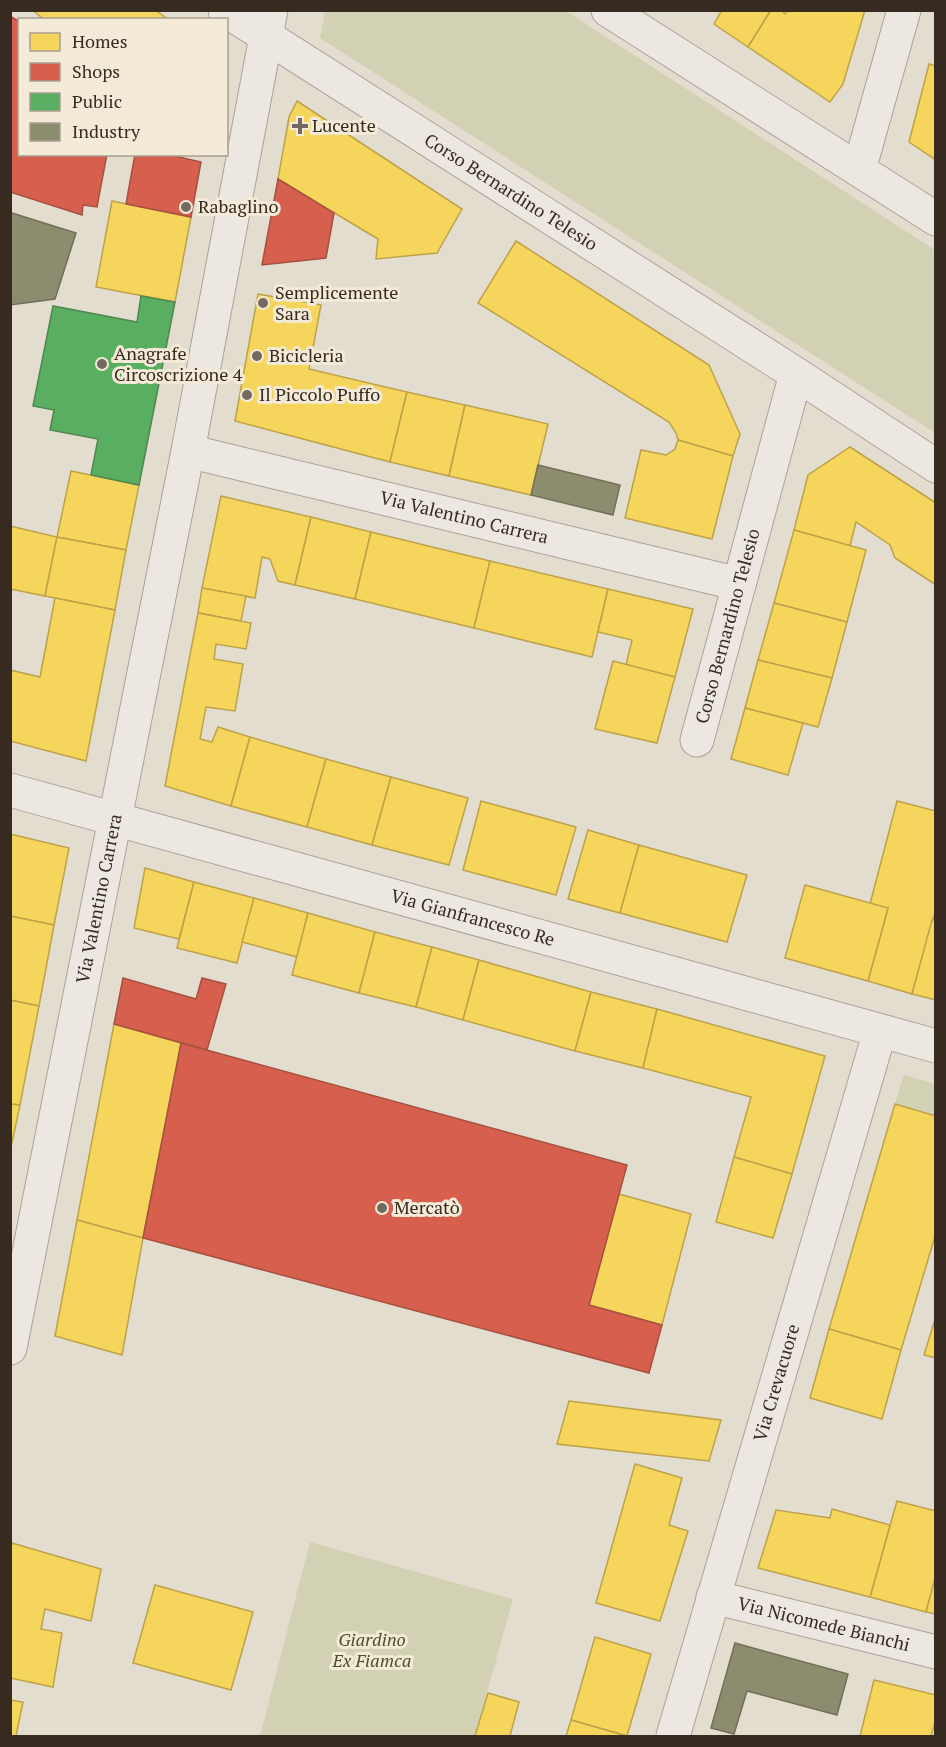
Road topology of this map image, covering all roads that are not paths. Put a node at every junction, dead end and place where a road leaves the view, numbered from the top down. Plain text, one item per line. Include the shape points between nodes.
1 (225, 10) edge
2 (608, 10) edge
3 (904, 10) edge
4 (268, 24) edge
5 (859, 170) junction
6 (936, 219) edge
7 (796, 374) junction
8 (188, 452) junction
9 (936, 466) edge
10 (739, 584) junction
11 (697, 740) dead end
12 (10, 790) edge
13 (115, 817) junction
14 (880, 1031) junction
15 (936, 1046) edge
16 (10, 1348) edge
17 (713, 1597) junction
18 (936, 1652) edge
19 (673, 1737) edge

1 - 4 street, Corso Bernardino Telesio
2 - 5 street
3 - 5 street
4 - 7 street, Corso Bernardino Telesio
4 - 8 street, Via Valentino Carrera
5 - 6 street
7 - 9 street, Corso Bernardino Telesio
7 - 10 street, Corso Bernardino Telesio
8 - 10 street, Via Valentino Carrera
8 - 13 street, Via Valentino Carrera
10 - 11 street, Corso Bernardino Telesio
12 - 13 street, Via Gianfrancesco Re
13 - 14 street, Via Gianfrancesco Re
13 - 16 street, Via Valentino Carrera
14 - 15 street, Via Gianfrancesco Re
14 - 17 street, Via Crevacuore
17 - 18 street, Via Nicomede Bianchi
17 - 19 street, Via Crevacuore

